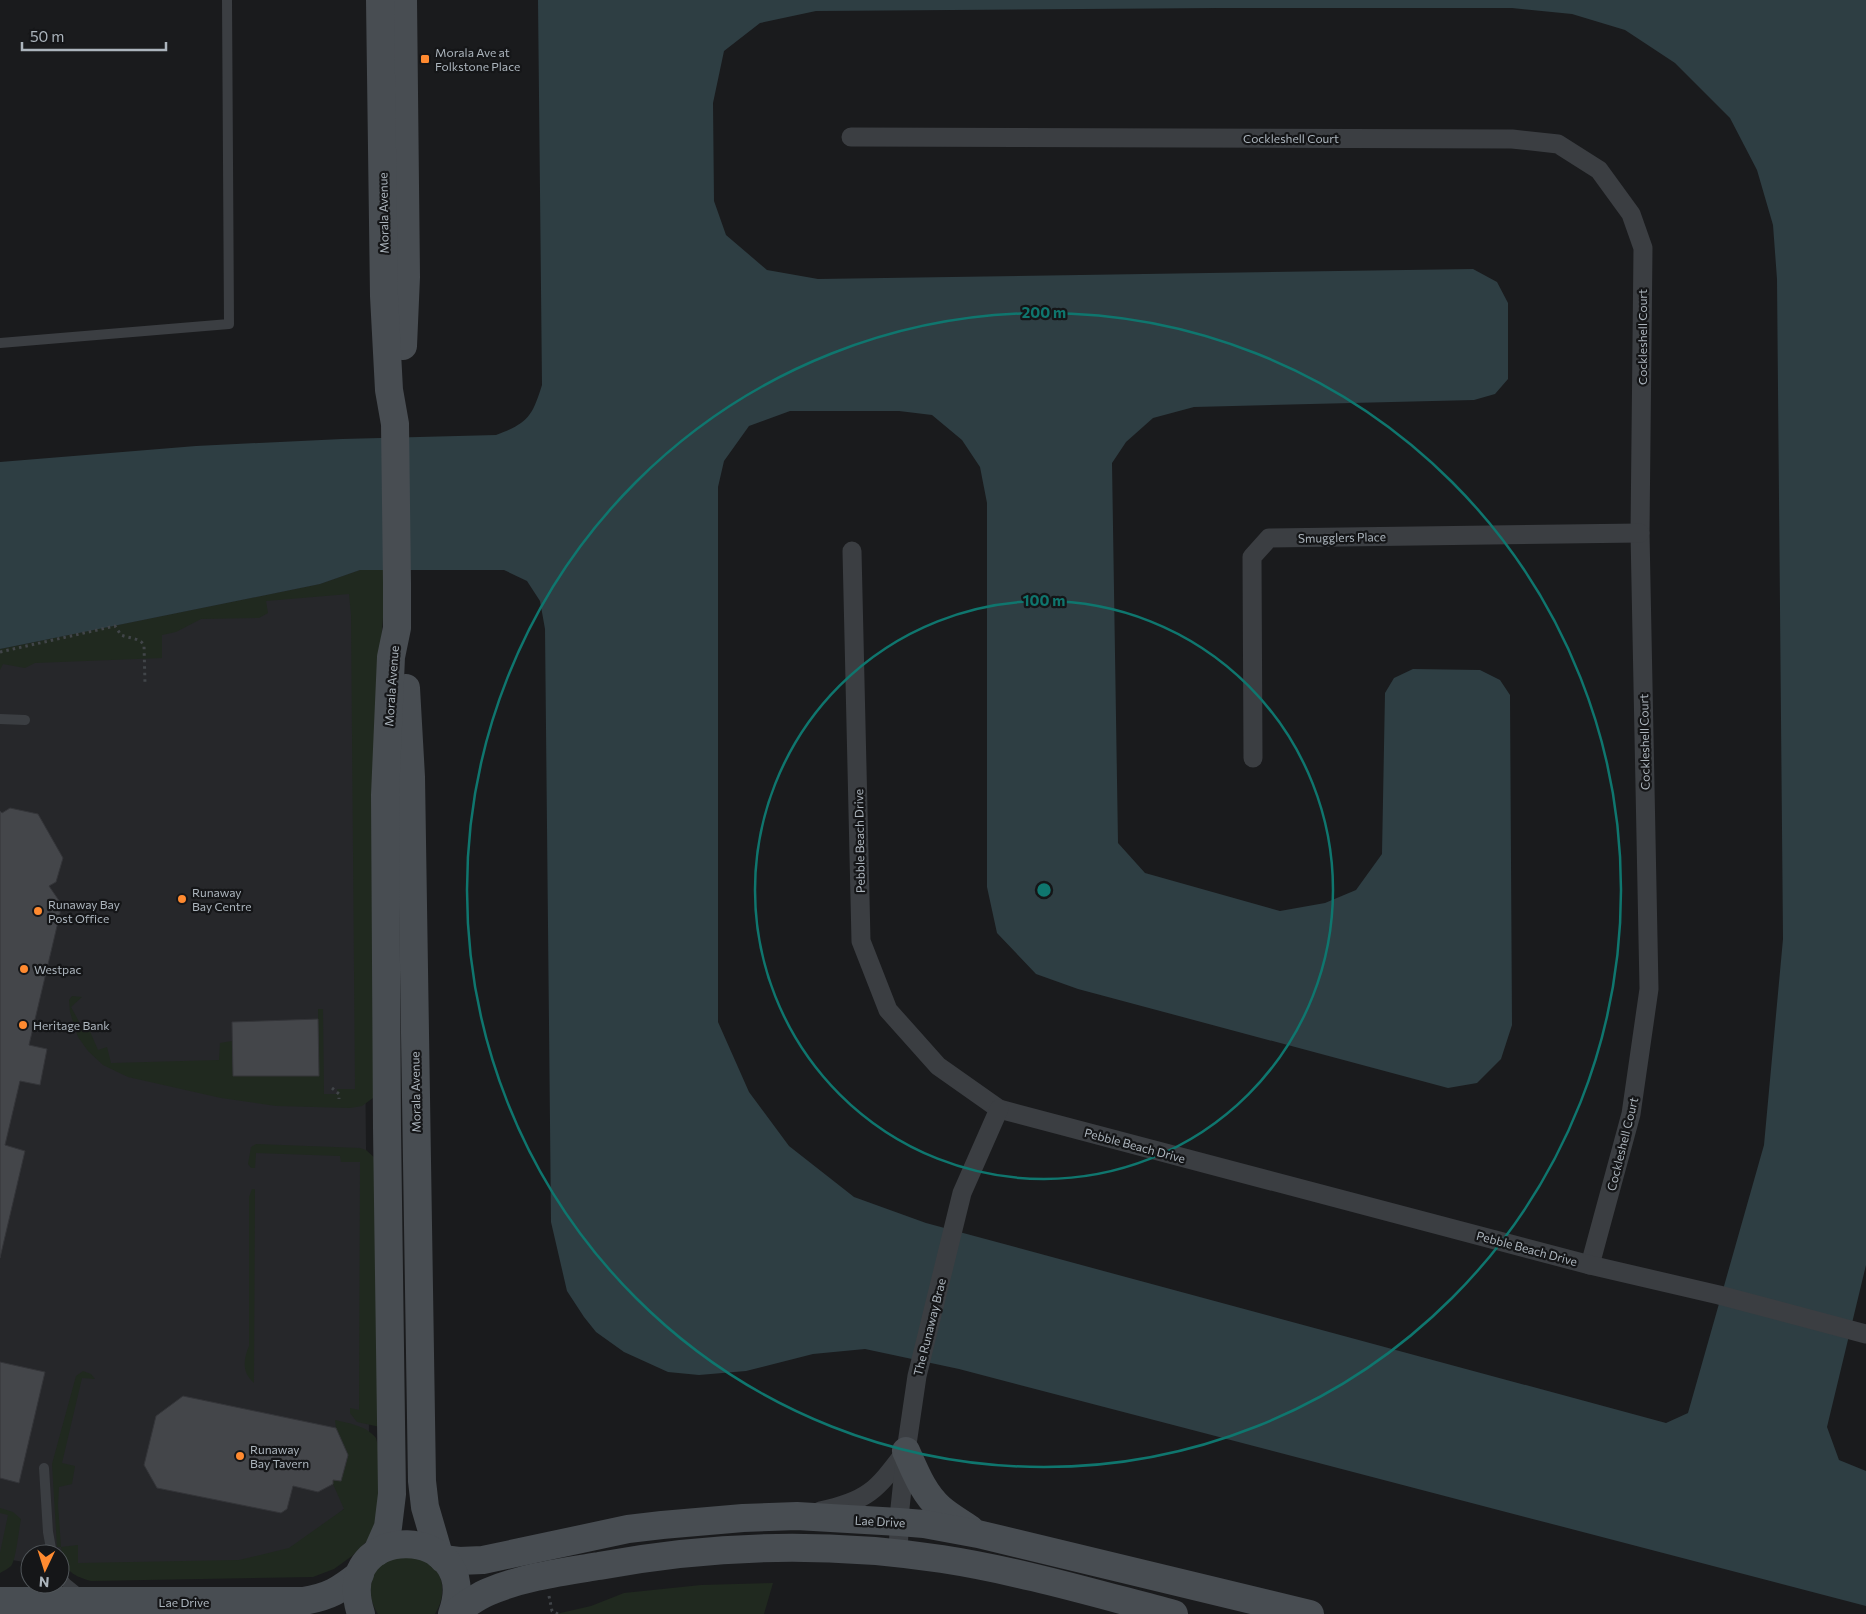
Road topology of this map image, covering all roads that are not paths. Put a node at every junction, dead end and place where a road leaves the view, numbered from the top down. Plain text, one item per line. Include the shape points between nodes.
1 (227, 0) edge
2 (380, 0) edge
3 (403, 0) edge
4 (851, 137) dead end
5 (0, 343) edge
6 (395, 424) junction
7 (1640, 533) junction
8 (852, 551) dead end
9 (397, 628) junction
10 (0, 719) edge
11 (26, 720) dead end
12 (1253, 758) dead end
13 (999, 1109) junction
14 (1590, 1265) junction
15 (1862, 1333) edge
16 (906, 1451) junction
17 (44, 1468) dead end
18 (797, 1516) junction
19 (899, 1522) junction
20 (978, 1534) junction
21 (50, 1544) edge
22 (377, 1552) junction
23 (898, 1554) junction
24 (441, 1557) junction
25 (360, 1574) junction
26 (70, 1586) edge
27 (0, 1601) edge
28 (99, 1602) junction
29 (361, 1614) edge
30 (452, 1614) edge
31 (1174, 1614) edge
32 (1310, 1614) edge

1 - 5 lane via 229,324
2 - 6 main road, Morala Avenue via 384,296 389,390
3 - 6 main road, Morala Avenue via 406,277 400,391
4 - 7 street, Cockleshell Court via 1512,139 1558,144 1599,170 1631,214 1643,248
6 - 9 main road, Morala Avenue
7 - 12 street, Smugglers Place via 1269,538 1252,558
7 - 14 street, Cockleshell Court via 1649,989 1631,1114
8 - 13 street, Pebble Beach Drive via 861,941 888,1010 938,1066
9 - 22 main road, Morala Avenue via 391,657 385,795 393,1474 388,1527
9 - 24 main road, Morala Avenue via 404,658 411,777 422,1481 425,1507
10 - 11 lane
13 - 14 street, Pebble Beach Drive
13 - 16 street, The Runaway Brae via 962,1193 917,1376
14 - 15 street, Pebble Beach Drive
16 - 18 street via 882,1482 865,1496 841,1507
16 - 19 street, The Runaway Brae
16 - 20 main road via 929,1497 940,1509
17 - 21 lane
18 - 19 main road, Lae Drive
18 - 24 main road, Lae Drive via 662,1525 590,1536 483,1560 459,1561
19 - 20 main road, Lae Drive
19 - 23 street, The Runaway Brae
20 - 32 main road, Lae Drive
22 - 24 main road, Lae Drive via 404,1543 422,1546
22 - 25 main road, Morala Avenue
23 - 30 main road via 795,1548 662,1556 516,1583 488,1592
23 - 31 main road via 996,1570
24 - 30 main road, Morala Avenue via 450,1567 456,1586
25 - 28 main road, Lae Drive via 334,1594 303,1601
25 - 29 main road via 356,1587
26 - 28 lane via 86,1598
27 - 28 main road, Lae Drive

